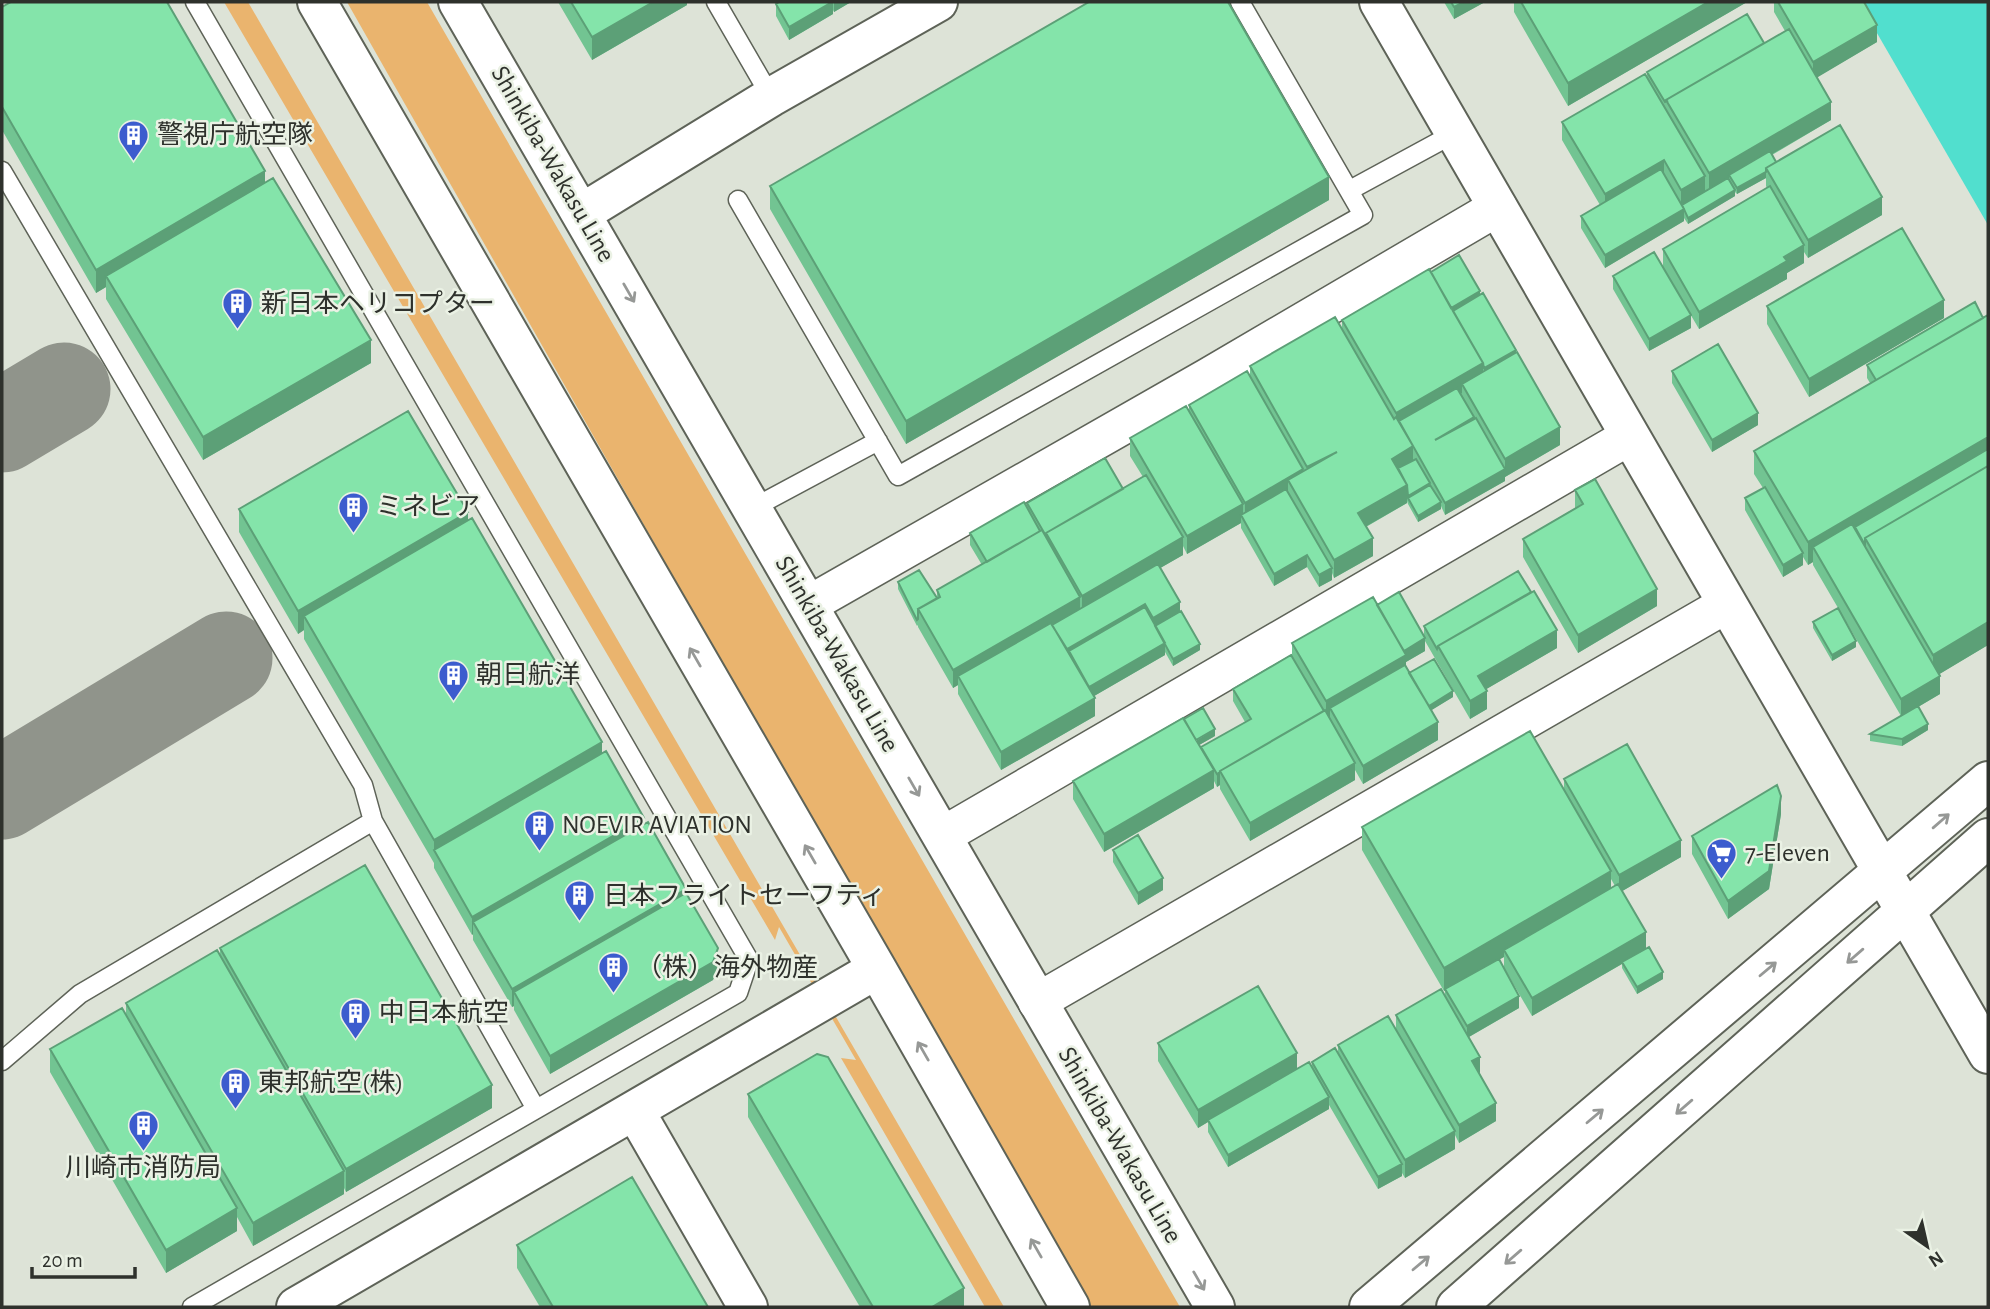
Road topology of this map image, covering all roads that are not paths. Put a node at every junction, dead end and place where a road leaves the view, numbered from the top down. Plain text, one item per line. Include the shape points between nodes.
1 (195, 2) edge
2 (317, 2) edge
3 (458, 2) edge
4 (716, 2) edge
5 (938, 2) edge
6 (1240, 2) edge
7 (1379, 2) edge
8 (771, 97) junction
9 (1455, 133) junction
10 (2, 171) edge
11 (1350, 190) junction
12 (738, 201) dead end
13 (1498, 207) junction
14 (582, 213) junction
15 (1630, 436) junction
16 (878, 441) junction
17 (753, 508) junction
18 (1727, 604) junction
19 (808, 605) junction
20 (1988, 781) edge
21 (373, 821) junction
22 (942, 836) junction
23 (1988, 838) edge
24 (1883, 872) junction
25 (1906, 911) junction
26 (877, 969) junction
27 (1037, 1002) junction
28 (1988, 1054) edge
29 (2, 1061) edge
30 (536, 1110) junction
31 (635, 1111) junction
32 (192, 1307) edge
33 (296, 1307) edge
34 (748, 1307) edge
35 (1070, 1307) edge
36 (1215, 1307) edge
37 (1369, 1307) edge
38 (1456, 1307) edge

1 - 30 lane via 750,960 738,993
26 -> 2 street
3 - 14 street, Shinkiba-Wakasu Line
4 - 8 lane
5 - 8 street
6 - 11 lane
7 - 9 street
8 - 14 street
9 - 11 lane
9 - 13 street
10 - 21 lane via 363,785
11 - 16 lane via 1363,215 898,476
12 - 16 lane
13 - 15 street
13 - 19 street
14 -> 17 street, Shinkiba-Wakasu Line
15 - 18 street
15 - 22 street
16 - 17 lane
17 - 19 street, Shinkiba-Wakasu Line
18 - 24 street
18 - 27 street
19 -> 22 street, Shinkiba-Wakasu Line
24 -> 20 street
21 - 29 lane via 80,994
21 - 30 lane
22 - 27 street, Shinkiba-Wakasu Line
23 - 25 street
24 - 25 street
37 -> 24 street
25 - 28 street
25 -> 38 street
26 - 31 street
35 -> 26 street
27 -> 36 street, Shinkiba-Wakasu Line
30 - 32 lane
31 - 33 street
31 - 34 street

